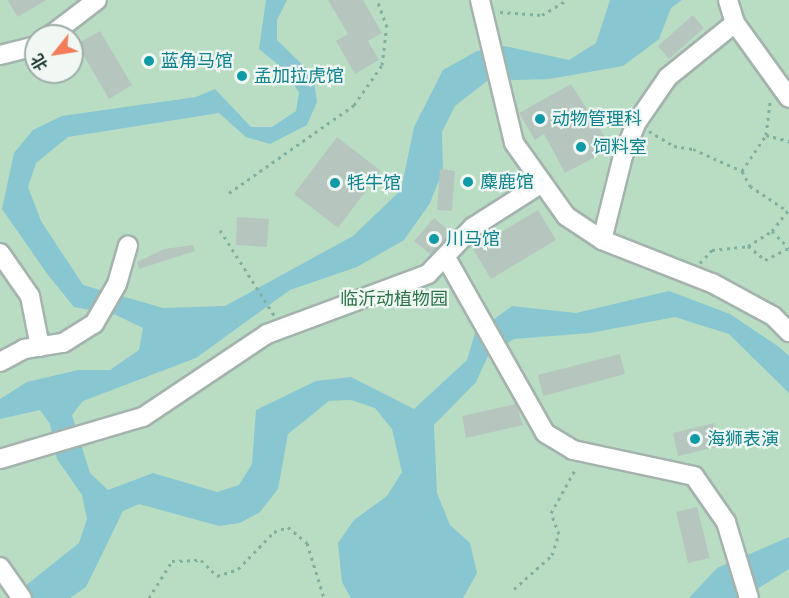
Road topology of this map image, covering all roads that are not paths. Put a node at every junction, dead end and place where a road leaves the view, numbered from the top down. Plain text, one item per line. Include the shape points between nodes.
1 (98, 0) edge
2 (728, 0) edge
3 (481, 4) edge
4 (735, 23) junction
5 (66, 24) edge
6 (24, 49) edge
7 (0, 55) edge
8 (789, 98) edge
9 (539, 185) junction
10 (602, 240) junction
11 (128, 246) dead end
12 (0, 253) edge
13 (445, 256) junction
14 (789, 332) edge
15 (40, 347) junction
16 (0, 362) edge
17 (0, 459) edge
18 (0, 567) edge
19 (20, 594) edge
20 (749, 598) edge

1 - 5 lane
2 - 4 lane
3 - 9 lane via 514,143
4 - 8 lane
4 - 10 lane via 668,77 637,123 623,156
6 - 7 lane
9 - 10 lane via 566,216
9 - 13 lane via 473,227
10 - 14 lane via 693,274 773,316
11 - 15 lane via 117,284 94,324 63,343
12 - 15 lane via 30,296
13 - 17 lane via 428,274 386,294 267,334 143,417
13 - 20 lane via 544,433 587,453 693,476 726,522
15 - 16 lane
18 - 19 lane

